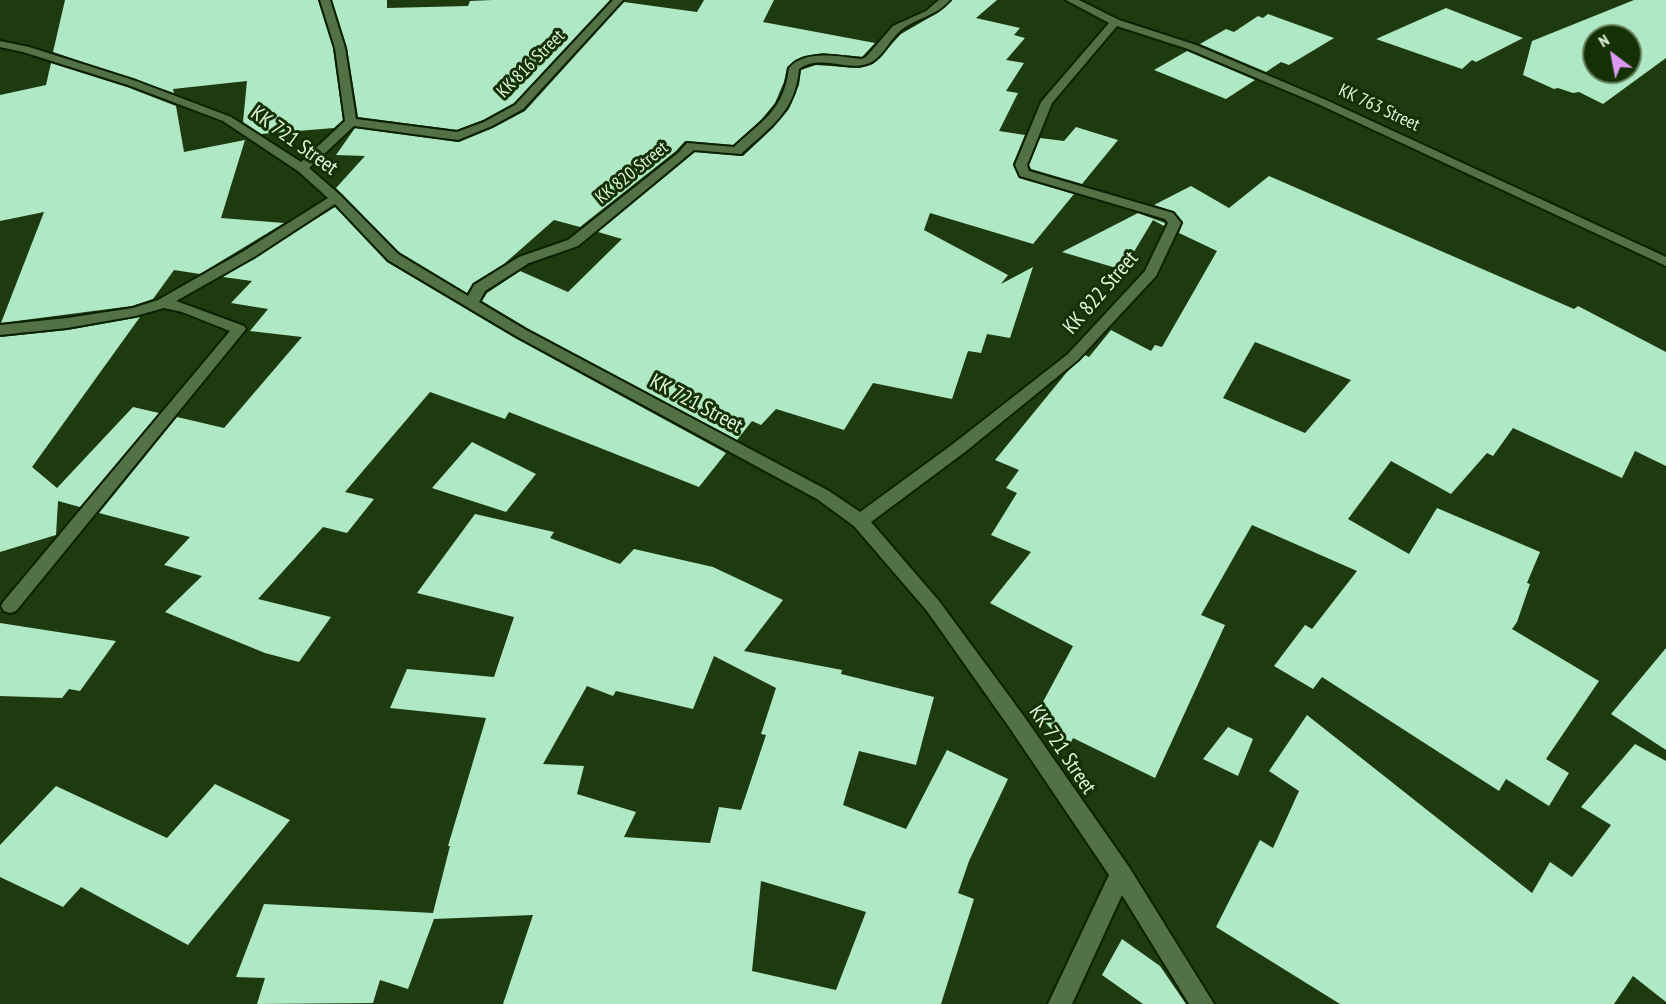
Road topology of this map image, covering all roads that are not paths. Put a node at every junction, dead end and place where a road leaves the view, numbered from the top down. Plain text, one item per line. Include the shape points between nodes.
1 (325, 0) edge
2 (618, 0) edge
3 (945, 0) edge
4 (1071, 0) edge
5 (1114, 22) junction
6 (0, 44) edge
7 (351, 122) junction
8 (302, 168) junction
9 (336, 198) junction
10 (1666, 262) edge
11 (472, 302) junction
12 (164, 303) junction
13 (0, 330) edge
14 (860, 521) junction
15 (10, 606) dead end
16 (1121, 874) junction
17 (1060, 1004) edge
18 (1203, 1004) edge

1 - 7 street via 340,48
2 - 7 street, KK 816 Street via 519,107 488,124 458,136
3 - 11 street, KK 820 Street via 930,13 897,28 870,59 802,62 794,68 792,86 782,109 737,152 691,146 573,243 524,260 479,288
4 - 5 street, KK 763 Street
5 - 10 street, KK 763 Street via 1192,47 1322,102
5 - 14 street, KK 822 Street via 1047,102 1021,165 1024,173 1169,216 1175,223 1151,273 1073,357
6 - 8 street, KK 721 Street via 132,83 227,119
7 - 8 street
8 - 9 street, KK 721 Street
9 - 11 street, KK 721 Street via 393,257
9 - 12 street
11 - 14 street, KK 721 Street via 521,333 823,495
12 - 13 street via 135,312
12 - 15 street via 239,328
14 - 16 street, KK 721 Street via 933,606
16 - 17 street
16 - 18 street, KK 721 Street

